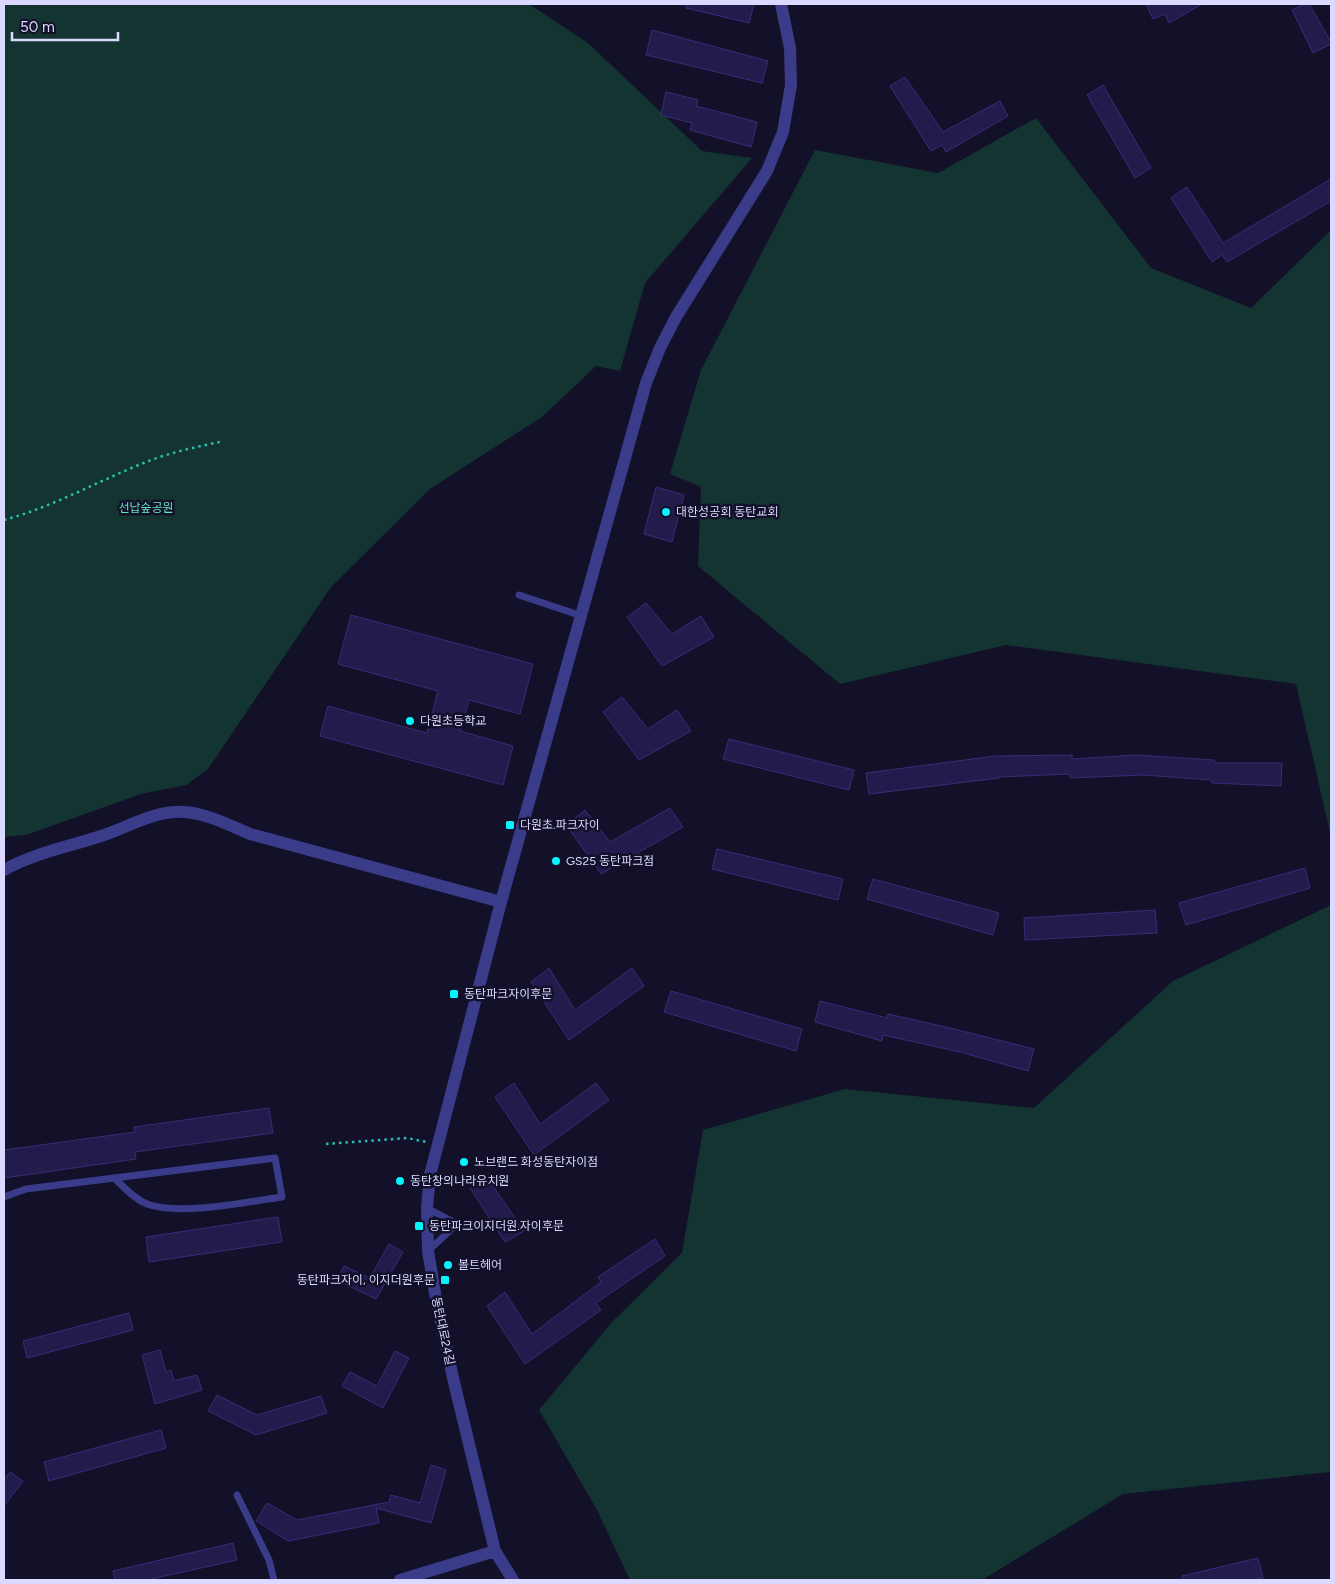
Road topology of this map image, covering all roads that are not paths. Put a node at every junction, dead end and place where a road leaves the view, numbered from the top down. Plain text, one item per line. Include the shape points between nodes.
1 (782, 4) edge
2 (519, 595) dead end
3 (582, 616) junction
4 (4, 870) edge
5 (501, 902) junction
6 (114, 1178) junction
7 (4, 1198) edge
8 (427, 1208) junction
9 (428, 1251) junction
10 (238, 1495) dead end
11 (495, 1550) junction
12 (274, 1580) edge
13 (400, 1580) edge
14 (513, 1580) edge

1 - 3 street, 동탄대로24길 via 790,48 791,85 782,132 767,171 660,348 646,383
2 - 3 lane
3 - 5 street, 동탄대로24길
4 - 5 street via 22,860 103,836 155,814 185,812 214,818 250,834
5 - 8 street, 동탄대로24길 via 430,1175
6 - 6 lane via 275,1158 282,1197 185,1209 164,1208 138,1200
6 - 7 lane via 26,1189
8 - 9 street, 동탄대로24길
8 - 9 lane via 457,1224
9 - 11 street, 동탄대로24길 via 453,1378
10 - 12 lane via 269,1560
11 - 13 street
11 - 14 street, 동탄대로24길

